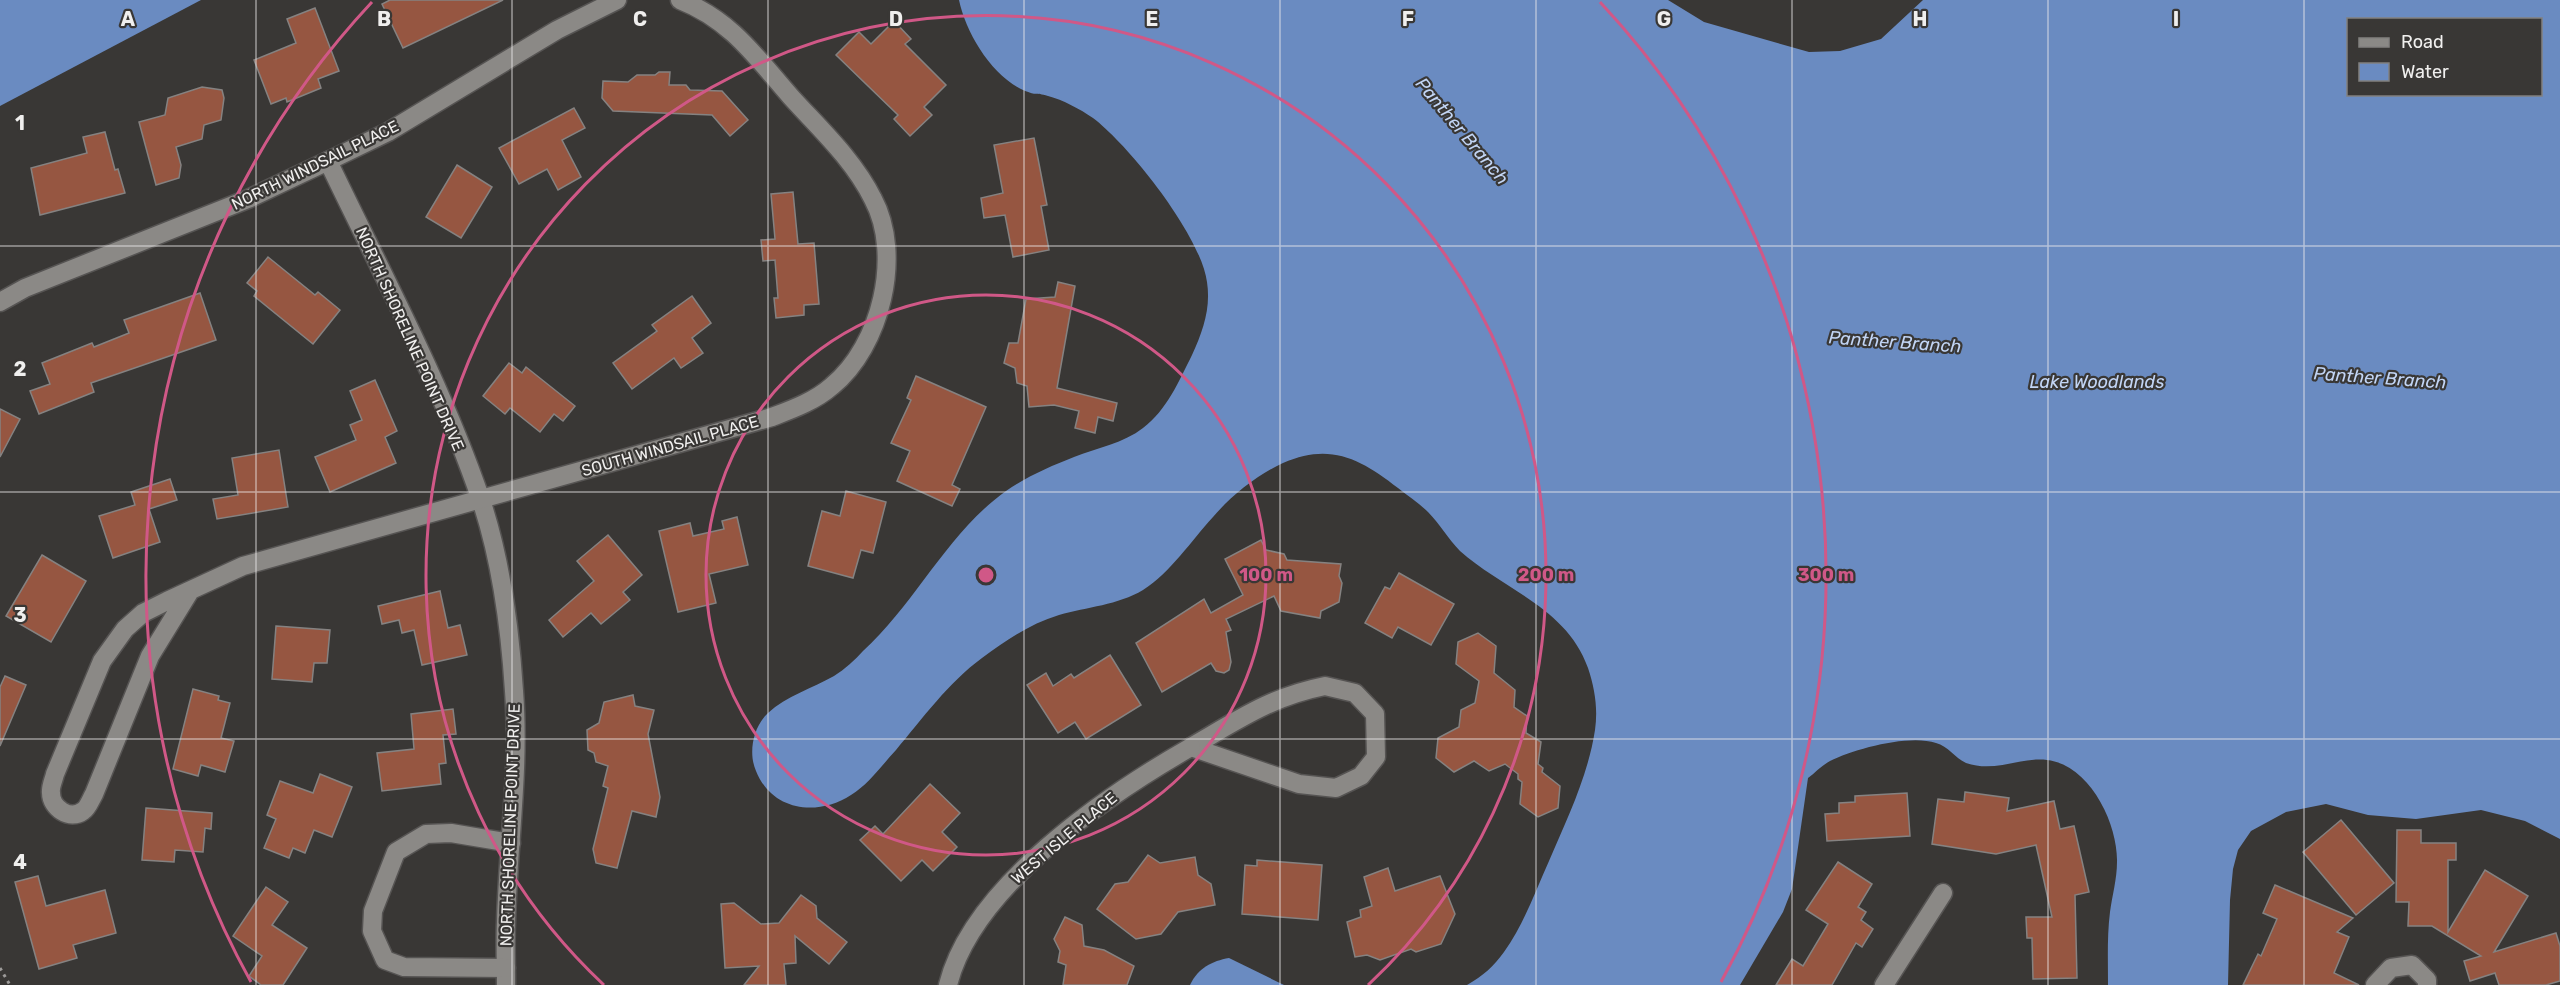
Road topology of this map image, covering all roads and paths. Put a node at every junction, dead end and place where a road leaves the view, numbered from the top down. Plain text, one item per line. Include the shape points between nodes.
1 (617, 0) edge
2 (680, 0) edge
3 (328, 161) junction
4 (0, 302) edge
5 (480, 500) junction
6 (190, 591) junction
7 (1191, 747) junction
8 (510, 843) junction
9 (1943, 893) dead end
10 (0, 968) edge
11 (506, 976) edge
12 (10, 985) edge
13 (948, 985) edge
14 (1884, 985) edge
15 (2375, 985) edge
16 (2427, 985) edge

1 - 3 street, NORTH WINDSAIL PLACE via 557,30 388,132
2 - 5 street, SOUTH WINDSAIL PLACE via 717,18 739,38 861,177 875,201 883,228 886,282 874,324 850,366 832,386 803,404 772,417
3 - 4 street, NORTH WINDSAIL PLACE via 248,199 25,288
3 - 5 street, NORTH SHORELINE POINT DRIVE via 434,384
5 - 6 street, SOUTH WINDSAIL PLACE via 243,566
5 - 8 street, NORTH SHORELINE POINT DRIVE via 504,607 514,693 515,774
6 - 6 street, SOUTH WINDSAIL PLACE via 143,613 125,629 102,662 50,792 60,811 73,815 84,811 150,656
7 - 7 street, WEST ISLE PLACE via 1299,784 1336,789 1361,776 1376,757 1375,714 1355,693 1325,686 1266,703
7 - 13 street, WEST ISLE PLACE via 1137,778 1036,857 1000,891 962,946
8 - 11 street, NORTH SHORELINE POINT DRIVE
8 - 11 street via 451,833 426,834 396,852 378,894 372,931 385,960 404,967
9 - 14 street
10 - 12 path
15 - 16 street via 2391,968 2412,965

